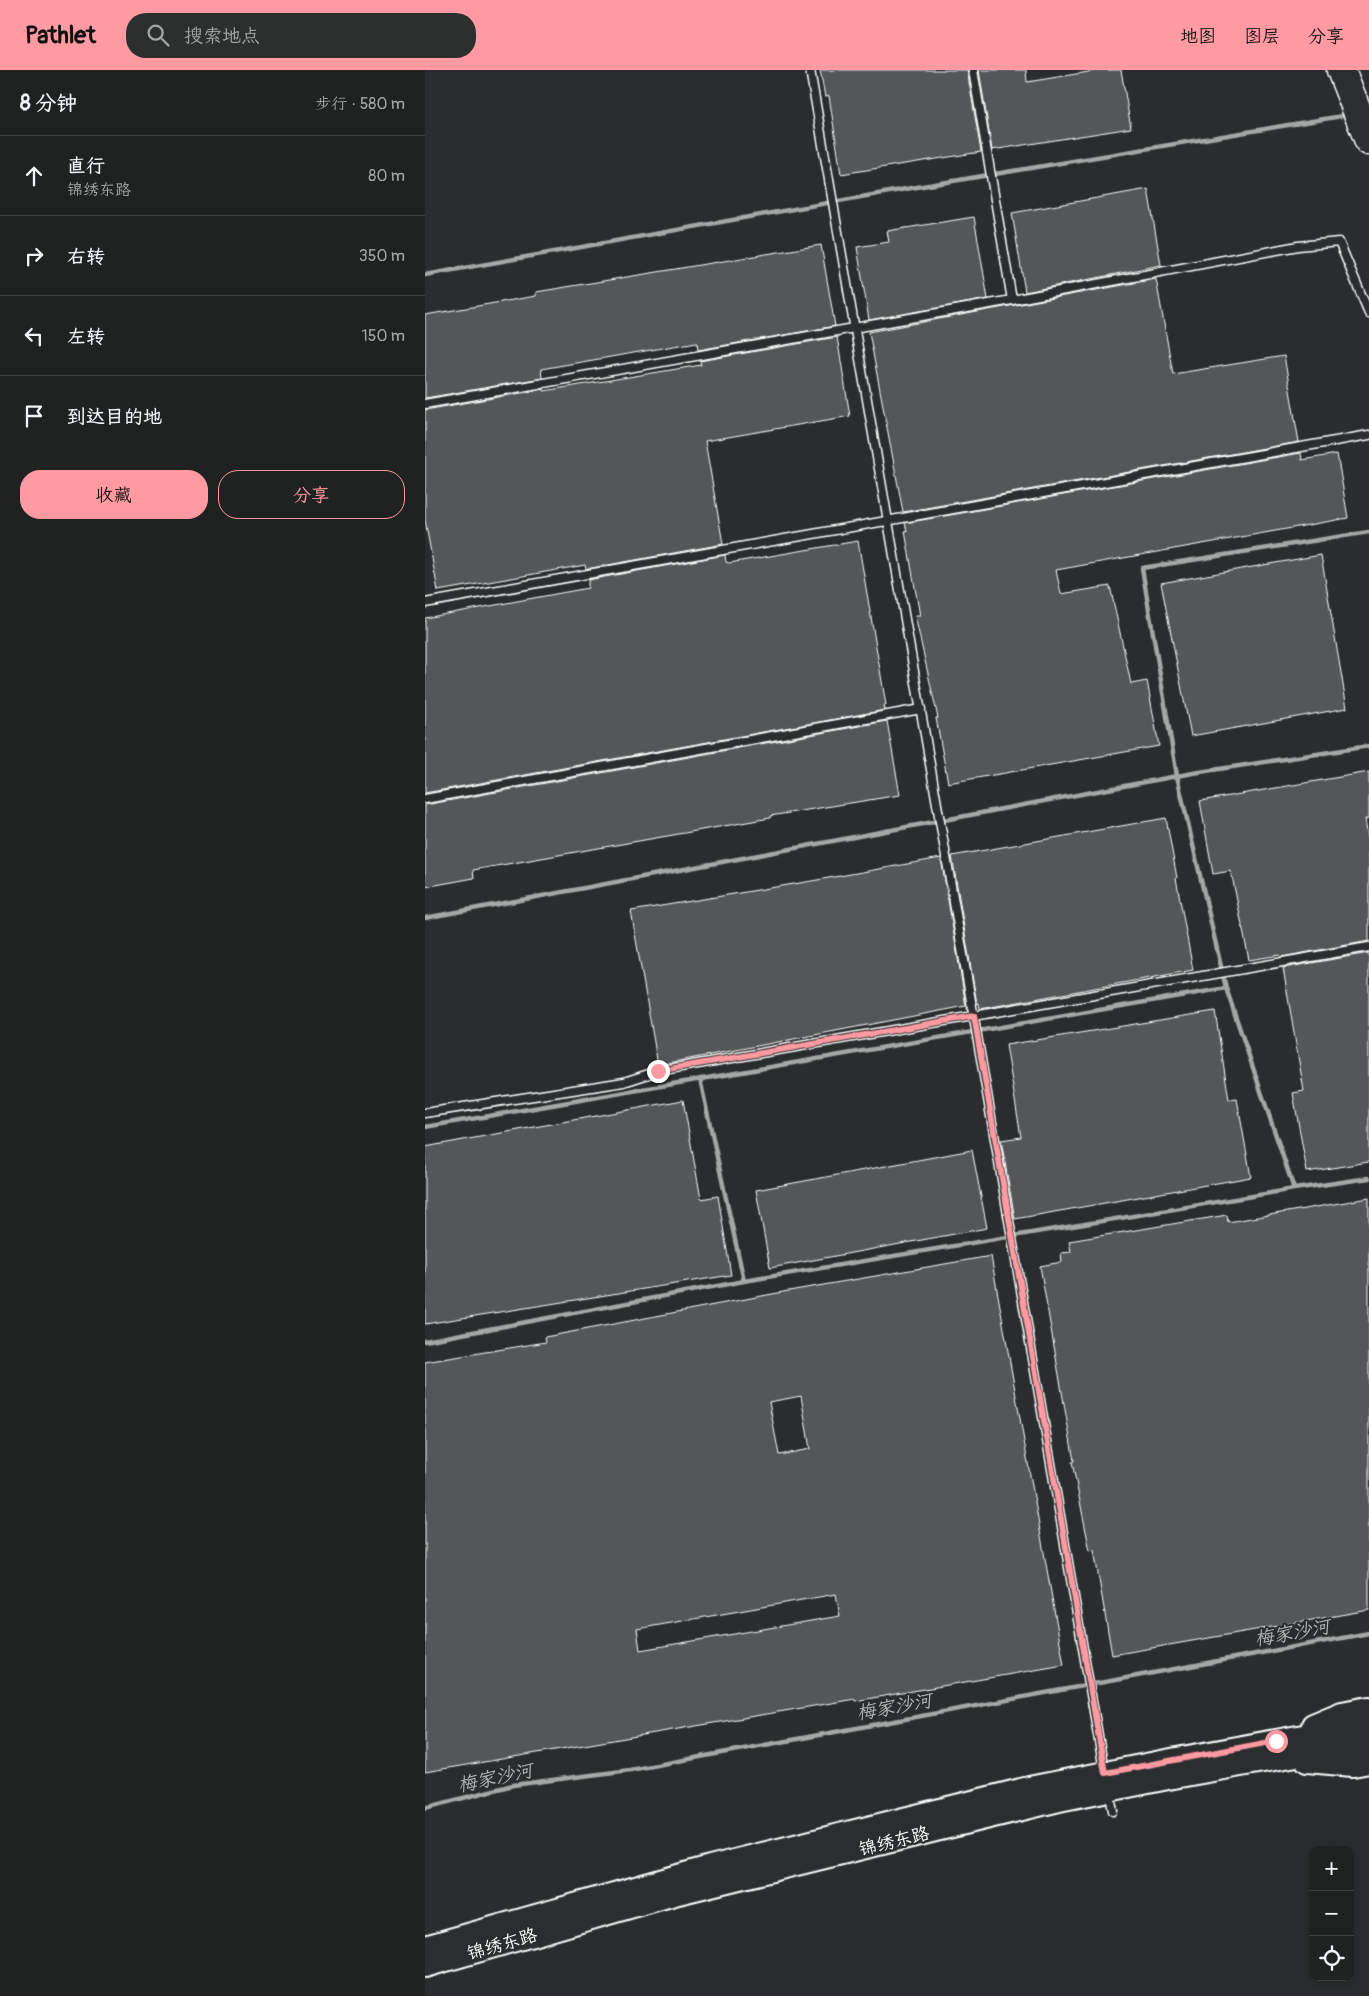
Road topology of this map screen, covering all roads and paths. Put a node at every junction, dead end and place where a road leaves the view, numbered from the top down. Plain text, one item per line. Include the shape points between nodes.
1 (810, 70) edge
2 (973, 70) edge
3 (1341, 70) edge
4 (1368, 137) edge
5 (1012, 300) junction
6 (1369, 313) edge
7 (855, 328) junction
8 (425, 404) edge
9 (1369, 434) edge
10 (888, 521) junction
11 (425, 603) edge
12 (921, 709) junction
13 (425, 799) edge
14 (1369, 947) edge
15 (974, 1016) junction
16 (425, 1113) edge
17 (1369, 1708) edge
18 (1369, 1724) edge
19 (1369, 1742) edge
20 (1277, 1750) junction
21 (1369, 1762) edge
22 (1109, 1791) junction
23 (425, 1947) edge
24 (425, 1966) edge

1 - 7 lane
2 - 5 lane
3 - 4 highway
5 - 6 lane via 1298,246 1339,242
5 - 7 lane
7 - 8 lane
7 - 10 lane
9 - 10 lane
10 - 11 lane
10 - 12 lane
12 - 13 lane
12 - 15 lane
14 - 15 lane
15 - 16 lane via 658,1071 624,1082
15 - 22 lane
17 - 20 main road via 1342,1713
18 - 20 main road, 锦绣东路
19 - 20 main road, 锦绣东路
20 - 21 main road via 1353,1765
20 - 22 main road, 锦绣东路
22 - 23 main road, 锦绣东路 via 1029,1788 710,1867
22 - 24 main road, 锦绣东路 via 1059,1800 678,1893

